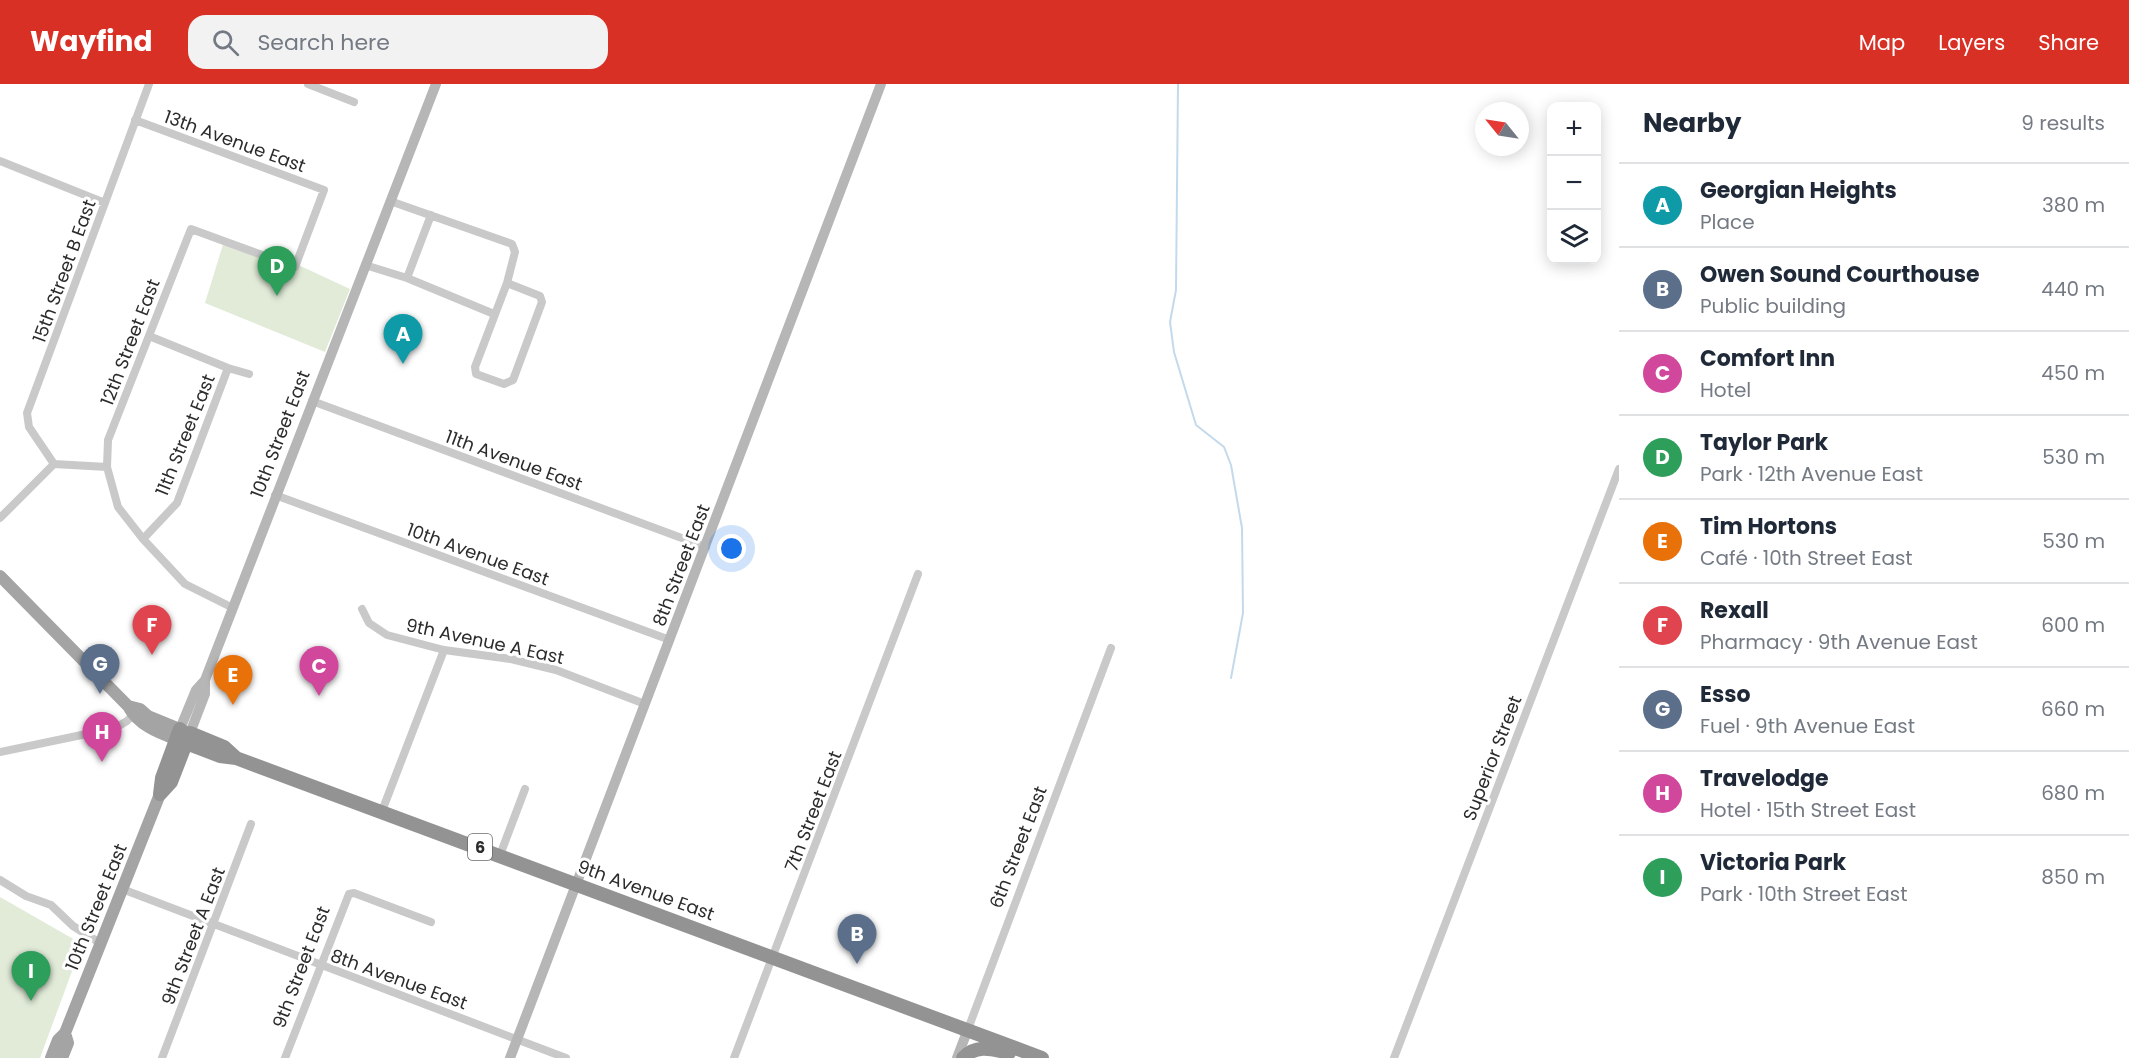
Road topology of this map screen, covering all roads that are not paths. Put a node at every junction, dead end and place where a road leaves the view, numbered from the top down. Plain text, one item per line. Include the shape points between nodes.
1 (149, 84) edge
2 (308, 84) edge
3 (436, 84) edge
4 (881, 84) edge
5 (354, 102) dead end
6 (135, 120) junction
7 (0, 161) edge
8 (390, 201) junction
9 (105, 203) junction
10 (431, 214) junction
11 (190, 229) joint
12 (365, 265) junction
13 (407, 278) junction
14 (507, 283) junction
15 (494, 314) junction
16 (149, 336) junction
17 (228, 368) junction
18 (249, 374) dead end
19 (312, 401) junction
20 (54, 464) junction
21 (107, 467) junction
22 (1619, 469) edge
23 (275, 495) junction
24 (0, 518) edge
25 (142, 539) junction
26 (706, 547) junction
27 (918, 574) dead end
28 (0, 576) edge
29 (233, 608) junction
30 (362, 609) dead end
31 (670, 640) junction
32 (1111, 648) dead end
33 (444, 650) junction
34 (645, 704) junction
35 (130, 710) junction
36 (183, 736) junction
37 (0, 752) edge
38 (525, 789) dead end
39 (160, 795) joint
40 (382, 811) junction
41 (251, 824) dead end
42 (500, 855) junction
43 (0, 880) edge
44 (578, 884) junction
45 (122, 889) junction
46 (431, 922) dead end
47 (213, 925) junction
48 (100, 943) junction
49 (774, 957) junction
50 (321, 966) junction
51 (968, 1029) junction
52 (65, 1033) junction
53 (517, 1039) junction
54 (1039, 1057) edge
55 (51, 1058) edge
56 (62, 1058) edge
57 (162, 1058) edge
58 (285, 1058) edge
59 (510, 1058) edge
60 (566, 1058) edge
61 (734, 1058) edge
62 (957, 1058) edge
63 (963, 1058) edge
64 (1394, 1058) edge

1 - 6 street, 15th Street B East
2 - 5 street
3 - 8 street, 10th Street East
4 - 26 street, 8th Street East
6 - 9 street, 15th Street B East
6 - 11 street, 13th Avenue East via 324,190 295,267
7 - 9 street
8 - 10 street
8 - 12 street, 10th Street East
9 - 20 street, 15th Street B East via 27,413 29,427
10 - 13 street
10 - 14 street via 512,244 515,252
11 - 16 street, 12th Street East
12 - 13 street
12 - 19 street, 10th Street East
13 - 15 street
14 - 15 street
14 - 15 street via 540,296 542,302 513,380 504,384 476,374 475,367
16 - 17 street
16 - 21 street, 12th Street East via 108,440
17 - 18 street
17 - 25 street, 11th Street East via 177,503
19 - 23 street, 10th Street East
19 - 26 street, 11th Avenue East
20 - 21 street
20 - 24 street
21 - 25 street via 118,507
22 - 64 street, Superior Street
23 - 29 street, 10th Street East
23 - 31 street, 10th Avenue East
25 - 29 street via 185,584
26 - 31 street, 8th Street East
27 - 49 street, 7th Street East
28 - 35 main road, 9th Avenue East
29 - 36 street, 10th Street East via 204,680 205,694
30 - 33 street, 9th Avenue A East via 369,622 387,635
31 - 34 street, 8th Street East
32 - 51 street, 6th Street East
33 - 34 street, 9th Avenue A East via 556,670
33 - 40 street
34 - 44 street, 8th Street East
35 - 36 main road, 9th Avenue East via 140,709
35 - 37 street via 127,721 115,728
36 - 39 highway, 10th Street East via 171,782
36 - 40 highway, 9th Avenue East / 6 via 220,756 236,758
38 - 42 street
39 - 45 main road, 10th Street East
40 - 42 highway, 9th Avenue East / 6
41 - 47 street, 9th Street A East
42 - 44 highway, 9th Avenue East / 6
43 - 48 street via 51,906
44 - 49 highway, 9th Avenue East / 6
44 - 53 street, 8th Street East
45 - 47 street, 8th Avenue East
45 - 48 main road, 10th Street East
46 - 50 street, 9th Street East via 348,894
47 - 50 street, 8th Avenue East
47 - 57 street, 9th Street A East
48 - 52 main road, 10th Street East
49 - 51 highway, 9th Avenue East / 6
49 - 61 street, 7th Street East
50 - 53 street, 8th Avenue East
50 - 58 street, 9th Street East
51 - 54 highway, 9th Avenue East / 6
51 - 62 street, 6th Street East
52 - 55 main road, 10th Street East
52 - 56 main road, 10th Street East via 68,1043
53 - 59 street, 8th Street East
53 - 60 street, 8th Avenue East
54 - 63 highway via 984,1048 968,1052

